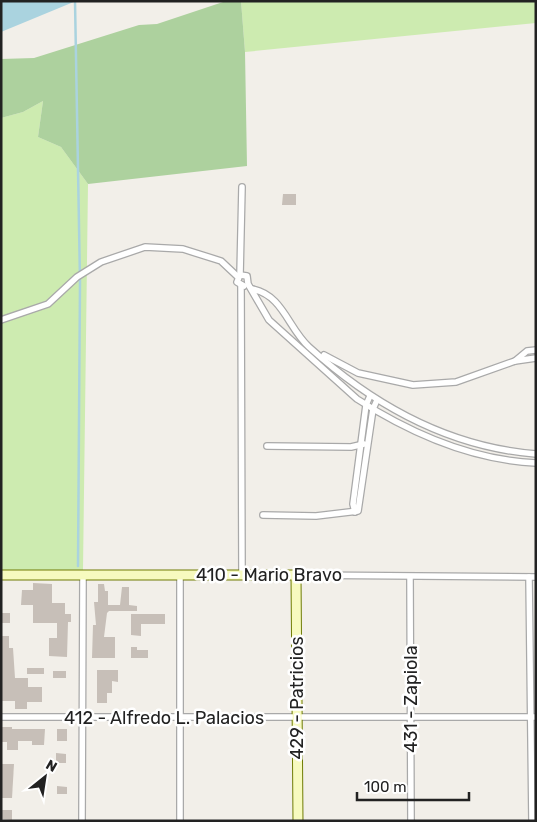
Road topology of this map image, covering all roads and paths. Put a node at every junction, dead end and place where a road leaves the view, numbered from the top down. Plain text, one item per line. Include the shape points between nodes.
1 (242, 187) dead end
2 (239, 276) junction
3 (241, 286) junction
4 (250, 286) junction
5 (1, 320) edge
6 (305, 348) junction
7 (536, 350) edge
8 (536, 358) edge
9 (515, 361) junction
10 (370, 396) junction
11 (377, 400) junction
12 (366, 405) junction
13 (373, 409) junction
14 (364, 444) junction
15 (267, 446) dead end
16 (536, 454) edge
17 (536, 462) edge
18 (263, 515) dead end
19 (1, 575) edge
20 (83, 575) junction
21 (180, 575) junction
22 (242, 575) junction
23 (296, 575) junction
24 (410, 577) junction
25 (533, 577) edge
26 (1, 717) edge
27 (533, 717) edge
28 (83, 718) junction
29 (180, 718) junction
30 (297, 718) junction
31 (411, 719) junction
32 (82, 821) edge
33 (180, 821) edge
34 (298, 821) edge
35 (411, 821) edge
36 (532, 821) edge

1 - 2 street
2 - 3 street
2 - 4 street via 248,276
2 - 5 street via 221,261 183,249 144,248 101,262 79,276 48,304
3 - 4 street
3 - 22 street
4 - 6 street via 269,320
4 - 6 street via 278,303
6 - 9 street via 375,379 413,385 456,382
6 - 10 street
6 - 12 street
7 - 9 street via 527,351
8 - 9 street
10 - 11 street
10 - 12 street
11 - 13 street
11 - 16 street via 454,437 498,450
12 - 13 street
12 - 14 street
13 - 14 street
13 - 17 street via 434,440 465,451
14 - 15 street
14 - 18 street via 359,506 355,512 316,516
19 - 20 street, 410 - Mario Bravo
20 - 21 street, 410 - Mario Bravo
20 - 28 street
21 - 22 street, 410 - Mario Bravo
21 - 29 street
22 - 23 street, 410 - Mario Bravo
23 - 24 street, 410 - Mario Bravo
23 - 30 street, 429 - Patricios
24 - 25 street, 410 - Mario Bravo
24 - 31 street, 431 - Zapiola
25 - 27 street
26 - 28 street, 412 - Alfredo L. Palacios
27 - 31 street, 412 - Alfredo L. Palacios
27 - 36 street
28 - 29 street, 412 - Alfredo L. Palacios
28 - 32 street
29 - 30 street, 412 - Alfredo L. Palacios
29 - 33 street
30 - 31 street, 412 - Alfredo L. Palacios
30 - 34 street, 429 - Patricios
31 - 35 street, 431 - Zapiola

